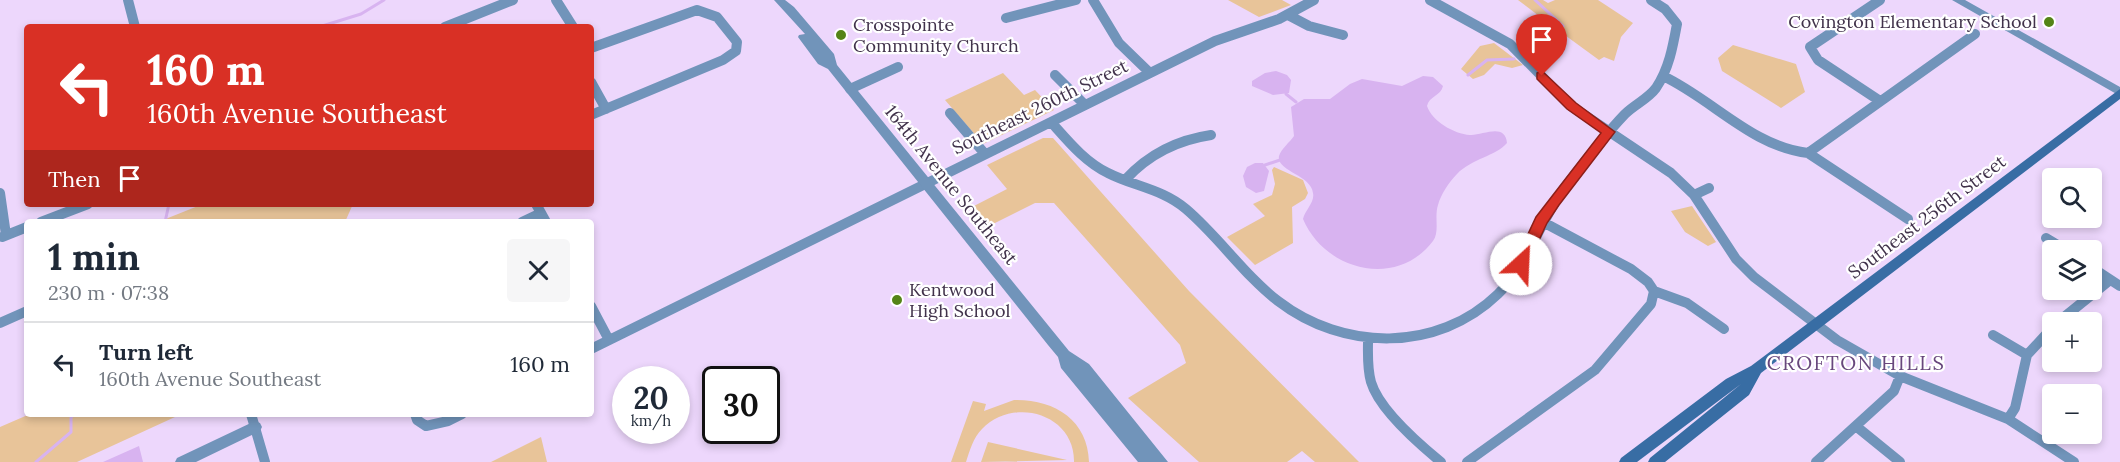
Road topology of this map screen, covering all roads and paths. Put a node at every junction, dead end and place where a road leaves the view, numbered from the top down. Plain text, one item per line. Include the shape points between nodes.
1 (128, 0) edge
2 (513, 0) edge
3 (556, 0) edge
4 (1076, 0) edge
5 (1093, 0) edge
6 (1314, 0) edge
7 (1430, 0) edge
8 (1651, 0) edge
9 (1880, 0) edge
10 (1957, 0) edge
11 (780, 2) edge
12 (486, 11) junction
13 (1290, 16) junction
14 (1006, 18) dead end
15 (134, 24) edge
16 (453, 24) edge
17 (462, 24) edge
18 (571, 24) edge
19 (1975, 34) dead end
20 (1342, 35) dead end
21 (594, 47) edge
22 (898, 67) dead end
23 (1150, 73) junction
24 (1055, 75) dead end
25 (1663, 76) junction
26 (594, 87) edge
27 (850, 89) junction
28 (2120, 93) edge
29 (1880, 100) junction
30 (1085, 105) junction
31 (606, 109) junction
32 (950, 112) dead end
33 (594, 114) edge
34 (1050, 122) junction
35 (1609, 132) junction
36 (1211, 135) dead end
37 (1808, 153) junction
38 (985, 154) junction
39 (1126, 179) junction
40 (927, 183) junction
41 (1708, 188) dead end
42 (0, 193) edge
43 (1694, 195) junction
44 (80, 207) edge
45 (49, 219) edge
46 (1908, 219) dead end
47 (1541, 221) junction
48 (24, 228) edge
49 (3, 236) edge
50 (2046, 237) dead end
51 (2051, 240) edge
52 (2102, 274) edge
53 (2115, 283) edge
54 (1654, 291) junction
55 (24, 312) edge
56 (594, 312) edge
57 (2073, 312) edge
58 (0, 323) edge
59 (1816, 325) junction
60 (1724, 329) dead end
61 (1993, 335) dead end
62 (2042, 339) edge
63 (609, 340) junction
64 (1368, 340) junction
65 (594, 348) edge
66 (1064, 355) junction
67 (2027, 355) junction
68 (1756, 370) junction
69 (1900, 376) junction
70 (416, 417) edge
71 (456, 417) edge
72 (2008, 419) junction
73 (253, 421) edge
74 (1857, 427) junction
75 (182, 462) edge
76 (265, 462) edge
77 (1146, 462) edge
78 (1161, 462) edge
79 (1441, 462) edge
80 (1467, 462) edge
81 (1626, 462) edge
82 (1655, 462) edge
83 (1816, 462) edge
84 (1900, 462) edge
85 (2074, 462) edge

1 - 15 street
2 - 12 street
3 - 18 street
4 - 14 street
5 - 23 street via 1119,43
6 - 13 street, Southeast 260th Street
7 - 35 street via 1510,44 1571,106
8 - 25 street via 1677,24
9 - 29 street via 1810,47 1818,60
10 - 28 street
11 - 27 street, 164th Avenue Southeast via 782,12
12 - 16 street
12 - 17 street
13 - 20 street
13 - 23 street, Southeast 260th Street via 1226,37
19 - 29 street
21 - 31 street via 688,11 705,9 714,12 737,42 736,51 723,60
22 - 27 street
23 - 30 street, Southeast 260th Street
24 - 30 street
25 - 35 street via 1655,90
25 - 37 street via 1697,91 1779,148 1795,154
26 - 31 street
27 - 40 street, 164th Avenue Southeast
28 - 59 main road, Southeast 256th Street
29 - 37 street
30 - 34 street, Southeast 260th Street
31 - 33 street
32 - 38 street
34 - 38 street, Southeast 260th Street
34 - 39 street via 1092,165
35 - 43 street via 1662,166
35 - 47 street
36 - 39 street via 1183,140 1143,161
37 - 46 street
38 - 40 street, Southeast 260th Street
39 - 64 street via 1183,206 1287,308 1314,322
40 - 63 street, Southeast 260th Street
40 - 66 street, 164th Avenue Southeast
41 - 43 street
42 - 49 street
43 - 59 street via 1736,259
44 - 45 street
47 - 54 street via 1631,268
47 - 64 street via 1511,278 1475,313 1420,337
48 - 49 street
50 - 51 street
52 - 53 street
53 - 57 street
54 - 60 street via 1687,303
54 - 80 street via 1651,304 1595,370
55 - 58 street
56 - 63 street
59 - 68 main road, Southeast 256th Street
59 - 69 street
61 - 67 street
62 - 67 street
63 - 65 street, Southeast 260th Street
64 - 79 street via 1367,368 1372,386 1430,455
66 - 77 street, 164th Avenue Southeast via 1066,364
66 - 78 street, 164th Avenue Southeast via 1084,368
67 - 72 street via 2015,408
68 - 81 main road, Southeast 256th Street via 1731,383
68 - 82 main road, Southeast 256th Street via 1744,391
69 - 72 street
69 - 74 street via 1894,391
70 - 71 street via 426,426
72 - 85 street
73 - 75 street
73 - 76 street
74 - 83 street
74 - 84 street

